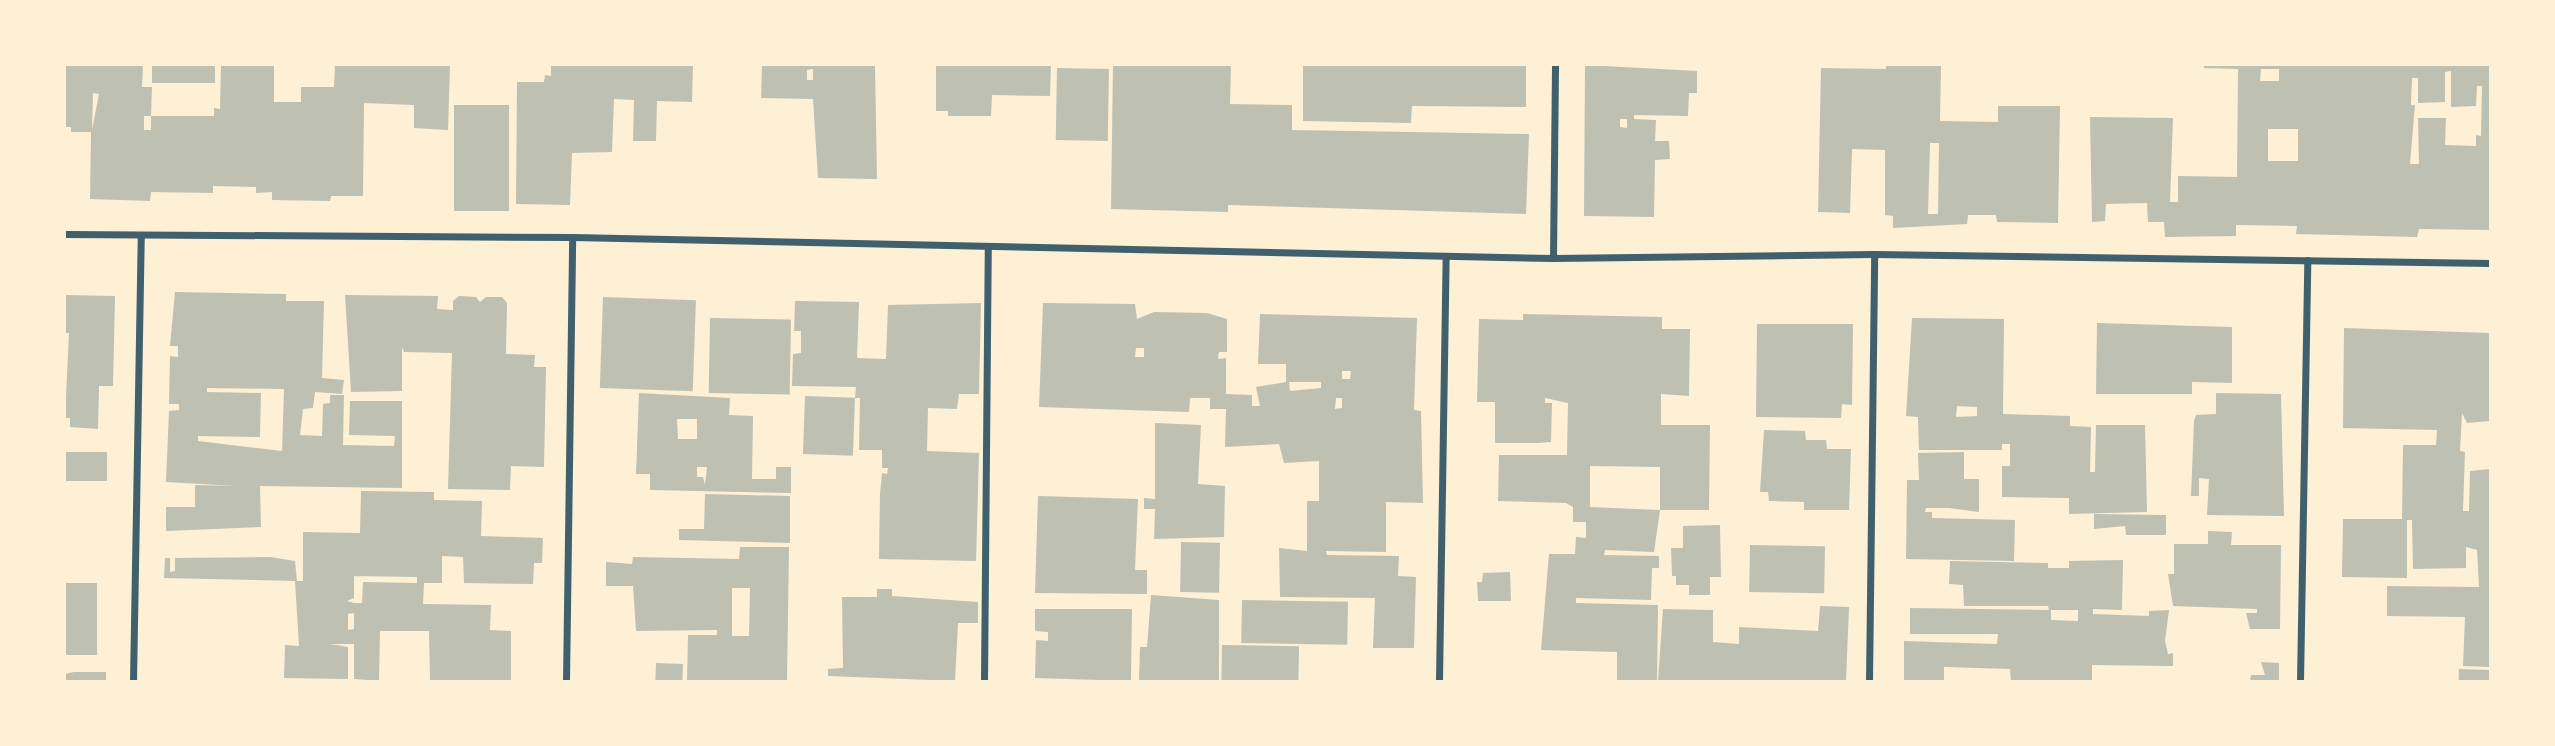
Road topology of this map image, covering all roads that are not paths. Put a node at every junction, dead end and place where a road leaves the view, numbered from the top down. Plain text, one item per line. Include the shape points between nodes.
1 (1555, 65) edge
2 (65, 234) edge
3 (141, 236) junction
4 (572, 237) junction
5 (988, 246) junction
6 (1874, 254) junction
7 (1446, 256) junction
8 (1553, 258) junction
9 (2307, 260) junction
10 (2490, 263) edge
11 (133, 681) edge
12 (566, 681) edge
13 (984, 681) edge
14 (1440, 681) edge
15 (1869, 681) edge
16 (2300, 681) edge

1 - 8 street
2 - 3 street
3 - 4 street
3 - 11 street
4 - 5 street
4 - 12 street
5 - 7 street
5 - 13 street
6 - 8 street
6 - 9 street
6 - 15 street
7 - 8 street
7 - 14 street
9 - 10 street
9 - 16 street

